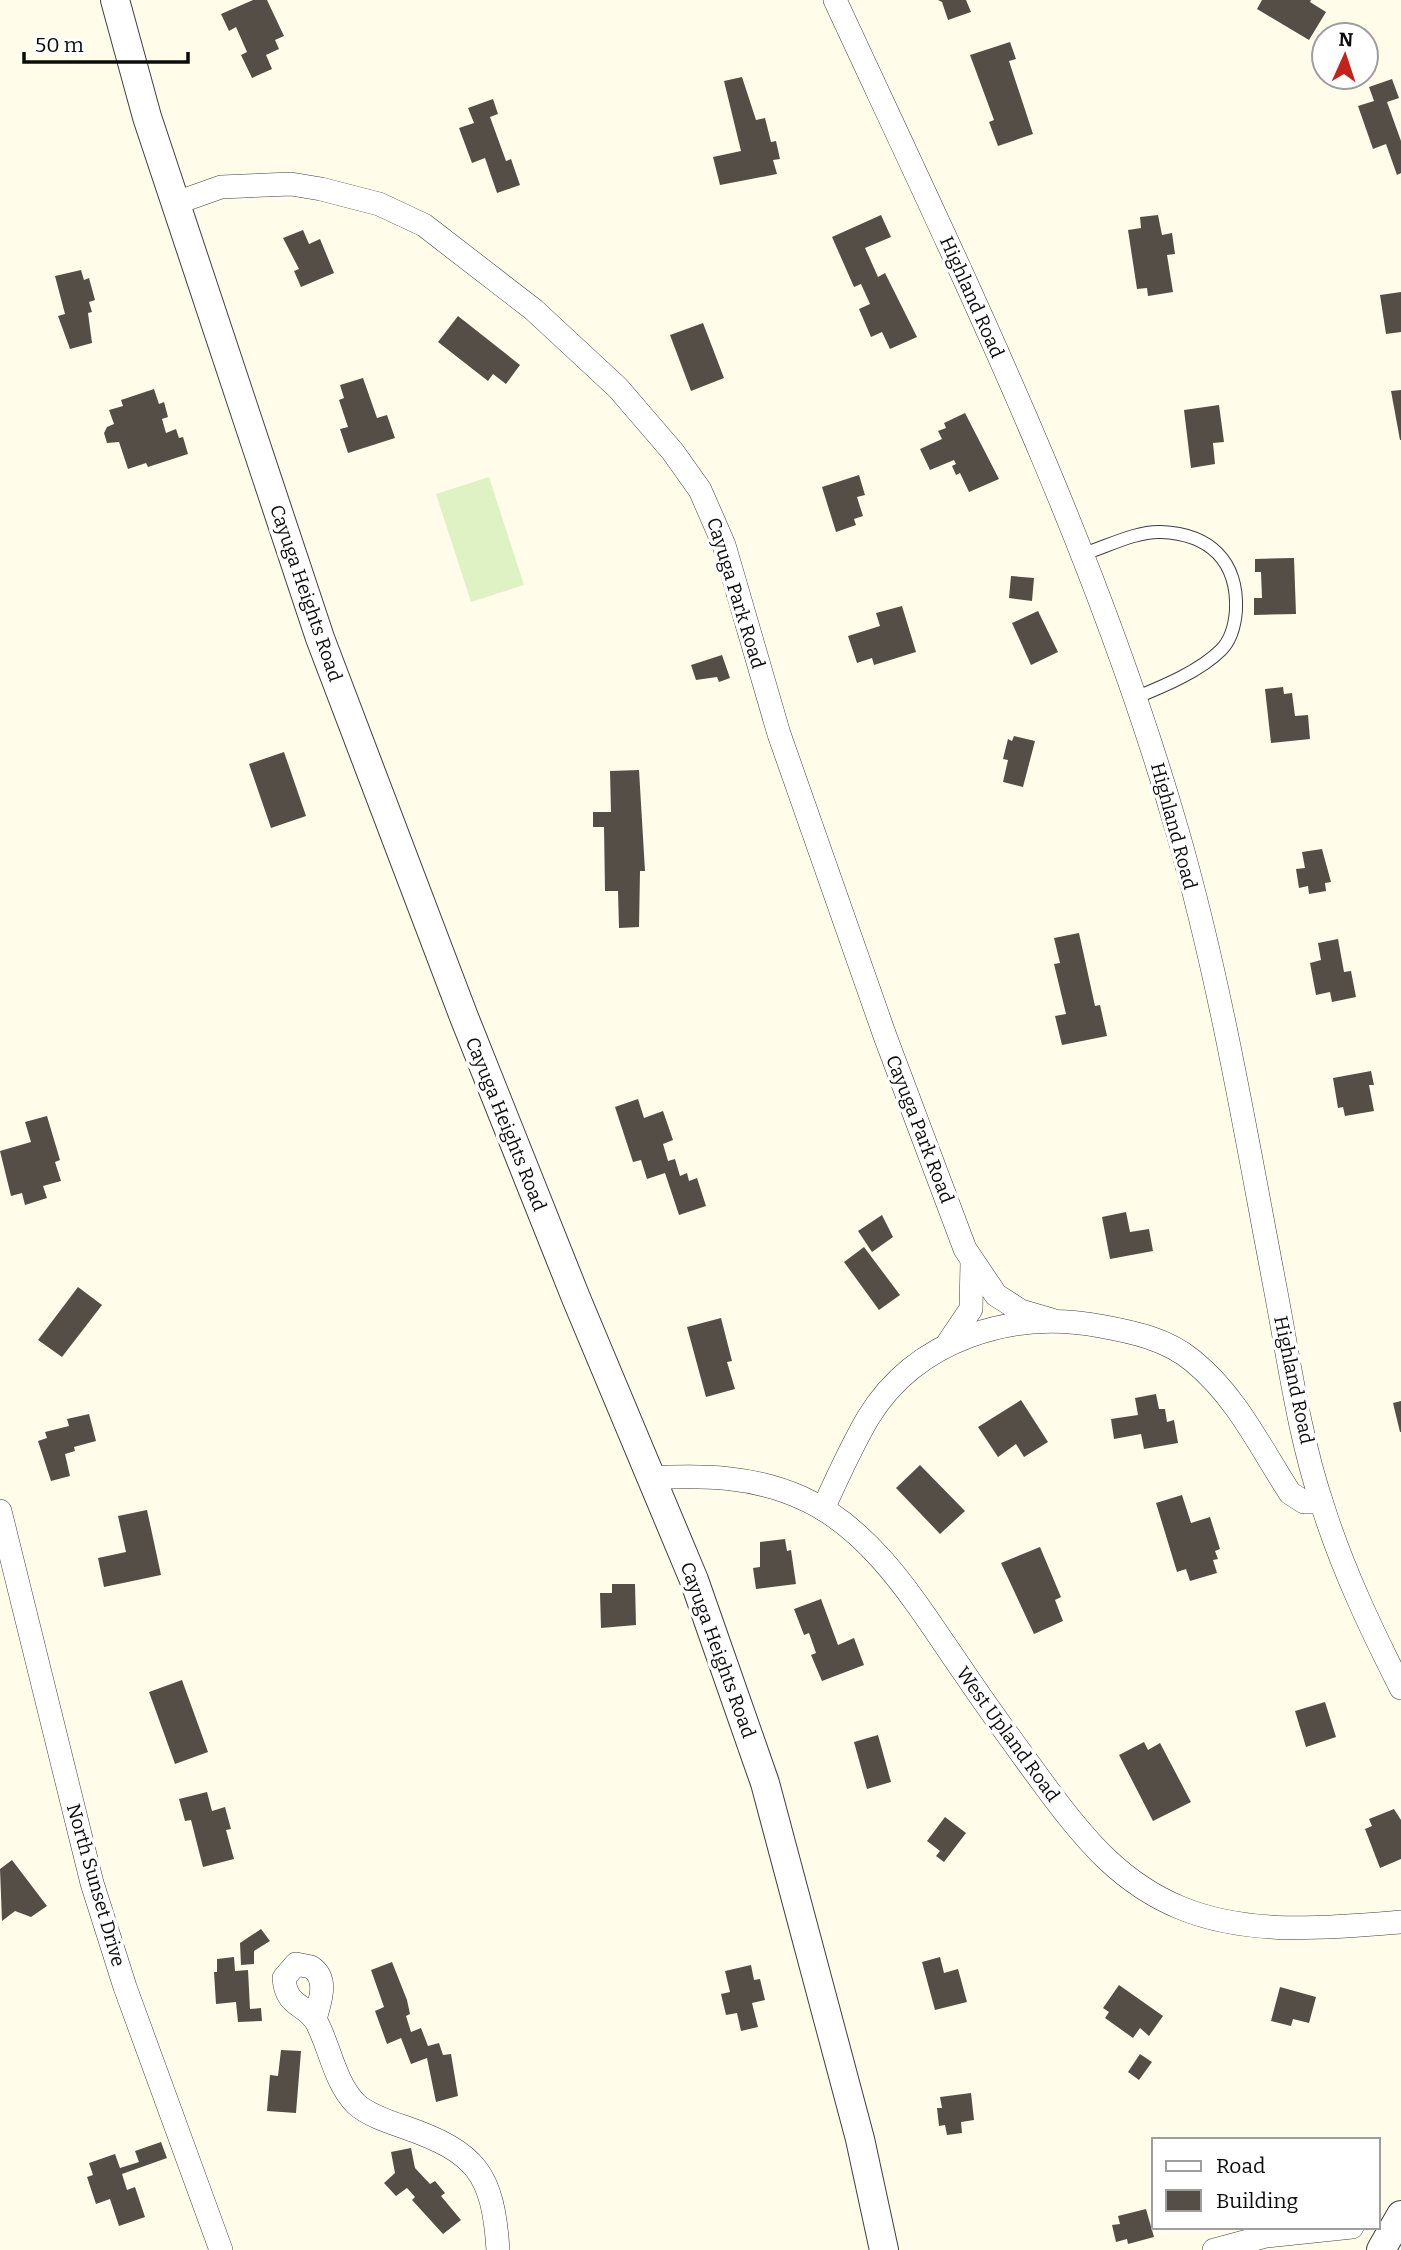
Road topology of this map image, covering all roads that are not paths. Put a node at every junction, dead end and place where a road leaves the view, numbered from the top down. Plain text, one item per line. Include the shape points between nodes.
1 (115, 0) edge
2 (835, 0) edge
3 (176, 204) junction
4 (1083, 554) junction
5 (1137, 697) junction
6 (972, 1262) junction
7 (1052, 1320) junction
8 (948, 1343) junction
9 (651, 1478) junction
10 (1321, 1502) junction
11 (824, 1509) junction
12 (0, 1511) edge
13 (1401, 1688) edge
14 (1401, 1922) edge
15 (315, 2019) dead end
16 (1333, 2229) edge
17 (221, 2250) edge
18 (498, 2250) edge
19 (884, 2250) edge
20 (1214, 2250) edge

1 - 3 street, Cayuga Heights Road
2 - 4 street, Highland Road via 966,281
3 - 6 street, Cayuga Park Road via 221,187 291,184 379,204 424,225 553,328 618,388 674,452 699,489 724,545 779,734 885,1036
3 - 9 street, Cayuga Heights Road via 329,664 464,1017
4 - 5 street, Highland Road
4 - 5 lane via 1159,532 1207,543 1232,573 1237,598 1235,626 1222,649 1162,687
5 - 10 street, Highland Road via 1180,840 1225,1030
6 - 7 street, Cayuga Park Road via 996,1295 1021,1311
6 - 8 street, Cayuga Park Road via 971,1309
7 - 8 street via 999,1326
7 - 10 street via 1130,1330 1191,1359 1236,1404 1290,1493 1304,1502
8 - 11 street via 898,1381 869,1416
9 - 11 street, West Upland Road via 696,1475 760,1482
9 - 19 street, Cayuga Heights Road via 694,1580 765,1783 860,2140
10 - 13 street, Highland Road via 1364,1615
11 - 14 street, West Upland Road via 876,1554 1077,1829 1113,1868 1182,1908 1234,1922 1287,1927
12 - 17 street, North Sunset Drive via 92,1883
15 - 18 street via 348,2095 358,2106 449,2145 478,2169 489,2195
16 - 20 street via 1266,2236

